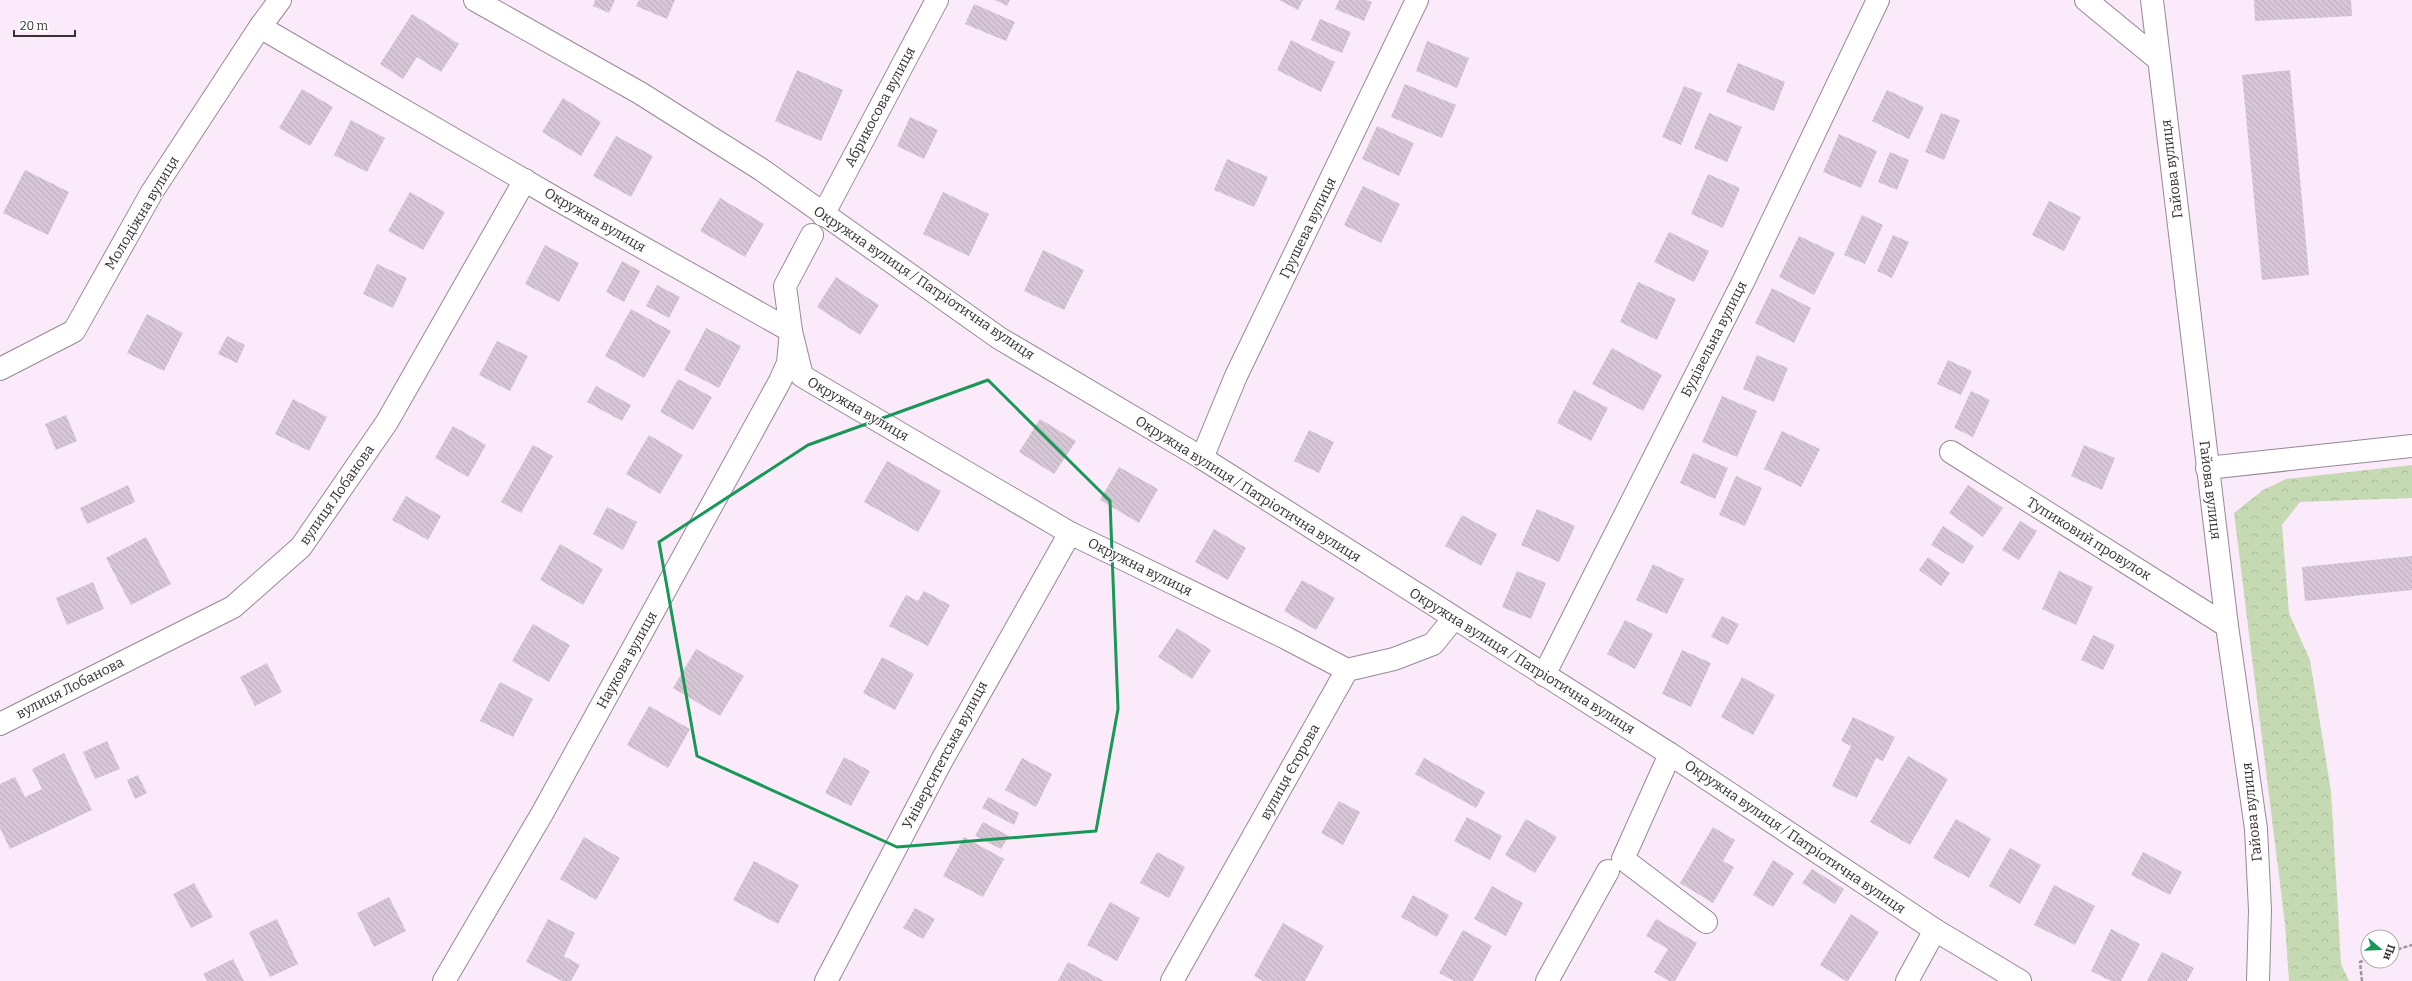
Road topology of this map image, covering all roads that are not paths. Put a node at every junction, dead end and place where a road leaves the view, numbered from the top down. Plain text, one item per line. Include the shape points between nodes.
1 (280, 0) edge
2 (474, 0) edge
3 (937, 0) edge
4 (1417, 0) edge
5 (1878, 0) edge
6 (2086, 0) edge
7 (2152, 0) edge
8 (260, 27) junction
9 (2159, 60) junction
10 (525, 180) junction
11 (824, 214) junction
12 (812, 235) dead end
13 (791, 331) junction
14 (0, 369) edge
15 (2412, 446) edge
16 (1951, 452) dead end
17 (1202, 458) junction
18 (2208, 468) junction
19 (1070, 533) junction
20 (1454, 618) junction
21 (2227, 626) junction
22 (1347, 670) junction
23 (1544, 675) junction
24 (0, 724) edge
25 (1670, 754) junction
26 (1608, 871) dead end
27 (1706, 922) dead end
28 (1935, 930) junction
29 (444, 981) edge
30 (826, 981) edge
31 (1172, 981) edge
32 (1547, 981) edge
33 (1907, 981) edge
34 (2020, 981) edge
35 (2258, 981) edge

1 - 8 street, Молодіжна вулиця
2 - 11 street, Окружна вулиця / Патріотична вулиця via 640,93 762,170
3 - 11 street, Абрикосова вулиця
4 - 17 street, Грушева вулиця via 1236,376
5 - 23 street, Будівельна вулиця via 1741,287
6 - 9 street
7 - 9 street, Гайова вулиця
8 - 10 street, Окружна вулиця
8 - 14 street, Молодіжна вулиця via 152,192 74,331
9 - 18 street, Гайова вулиця
10 - 13 street, Окружна вулиця
10 - 24 street, вулиця Лобанова via 387,422 301,547 233,607
11 - 17 street, Окружна вулиця / Патріотична вулиця via 999,338
12 - 13 street via 785,286
13 - 19 street, Окружна вулиця via 802,376
13 - 29 street, Наукова вулиця via 788,363 780,381 543,812
15 - 18 street
16 - 21 street, Тупиковий провулок
17 - 20 street, Окружна вулиця / Патріотична вулиця
18 - 21 street, Гайова вулиця
19 - 22 street, Окружна вулиця
19 - 30 street, Університетська вулиця via 942,760
20 - 22 street via 1433,644 1394,659
20 - 23 street, Окружна вулиця / Патріотична вулиця
21 - 35 street, Гайова вулиця via 2256,829 2260,910
22 - 31 street, вулиця Єгорова
23 - 25 street, Окружна вулиця / Патріотична вулиця
25 - 27 street via 1623,859
25 - 28 street, Окружна вулиця / Патріотична вулиця
26 - 32 street
28 - 33 street
28 - 34 street, Окружна вулиця / Патріотична вулиця

